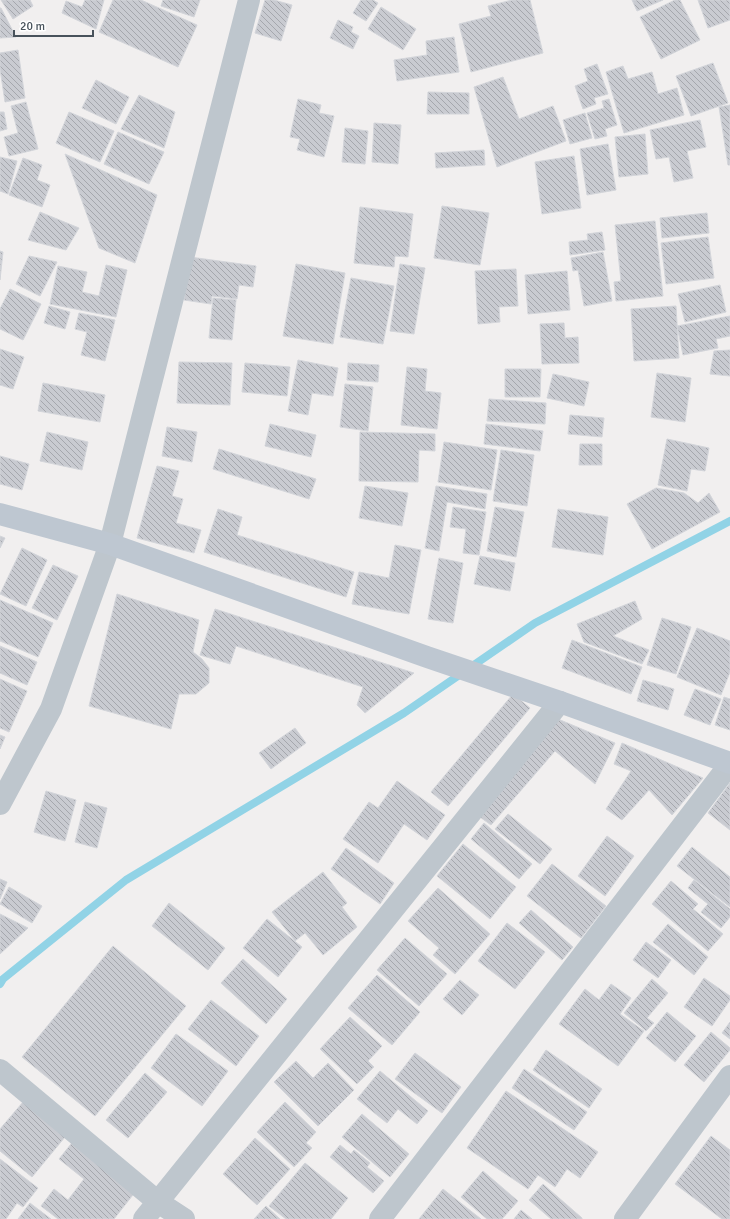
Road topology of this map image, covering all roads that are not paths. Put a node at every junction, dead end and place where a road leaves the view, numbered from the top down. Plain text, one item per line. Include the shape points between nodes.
1 (249, 0) edge
2 (0, 514) edge
3 (110, 544) junction
4 (560, 702) junction
5 (730, 764) edge
6 (0, 804) edge
7 (0, 1070) edge
8 (730, 1076) edge
9 (158, 1202) junction
10 (144, 1219) edge
11 (184, 1219) edge
12 (380, 1219) edge
13 (625, 1219) edge

1 - 3 street
2 - 3 street
3 - 4 street
3 - 6 street via 51,709
4 - 5 street
4 - 9 street
5 - 12 street
7 - 9 street
8 - 13 street
9 - 10 street
9 - 11 street

